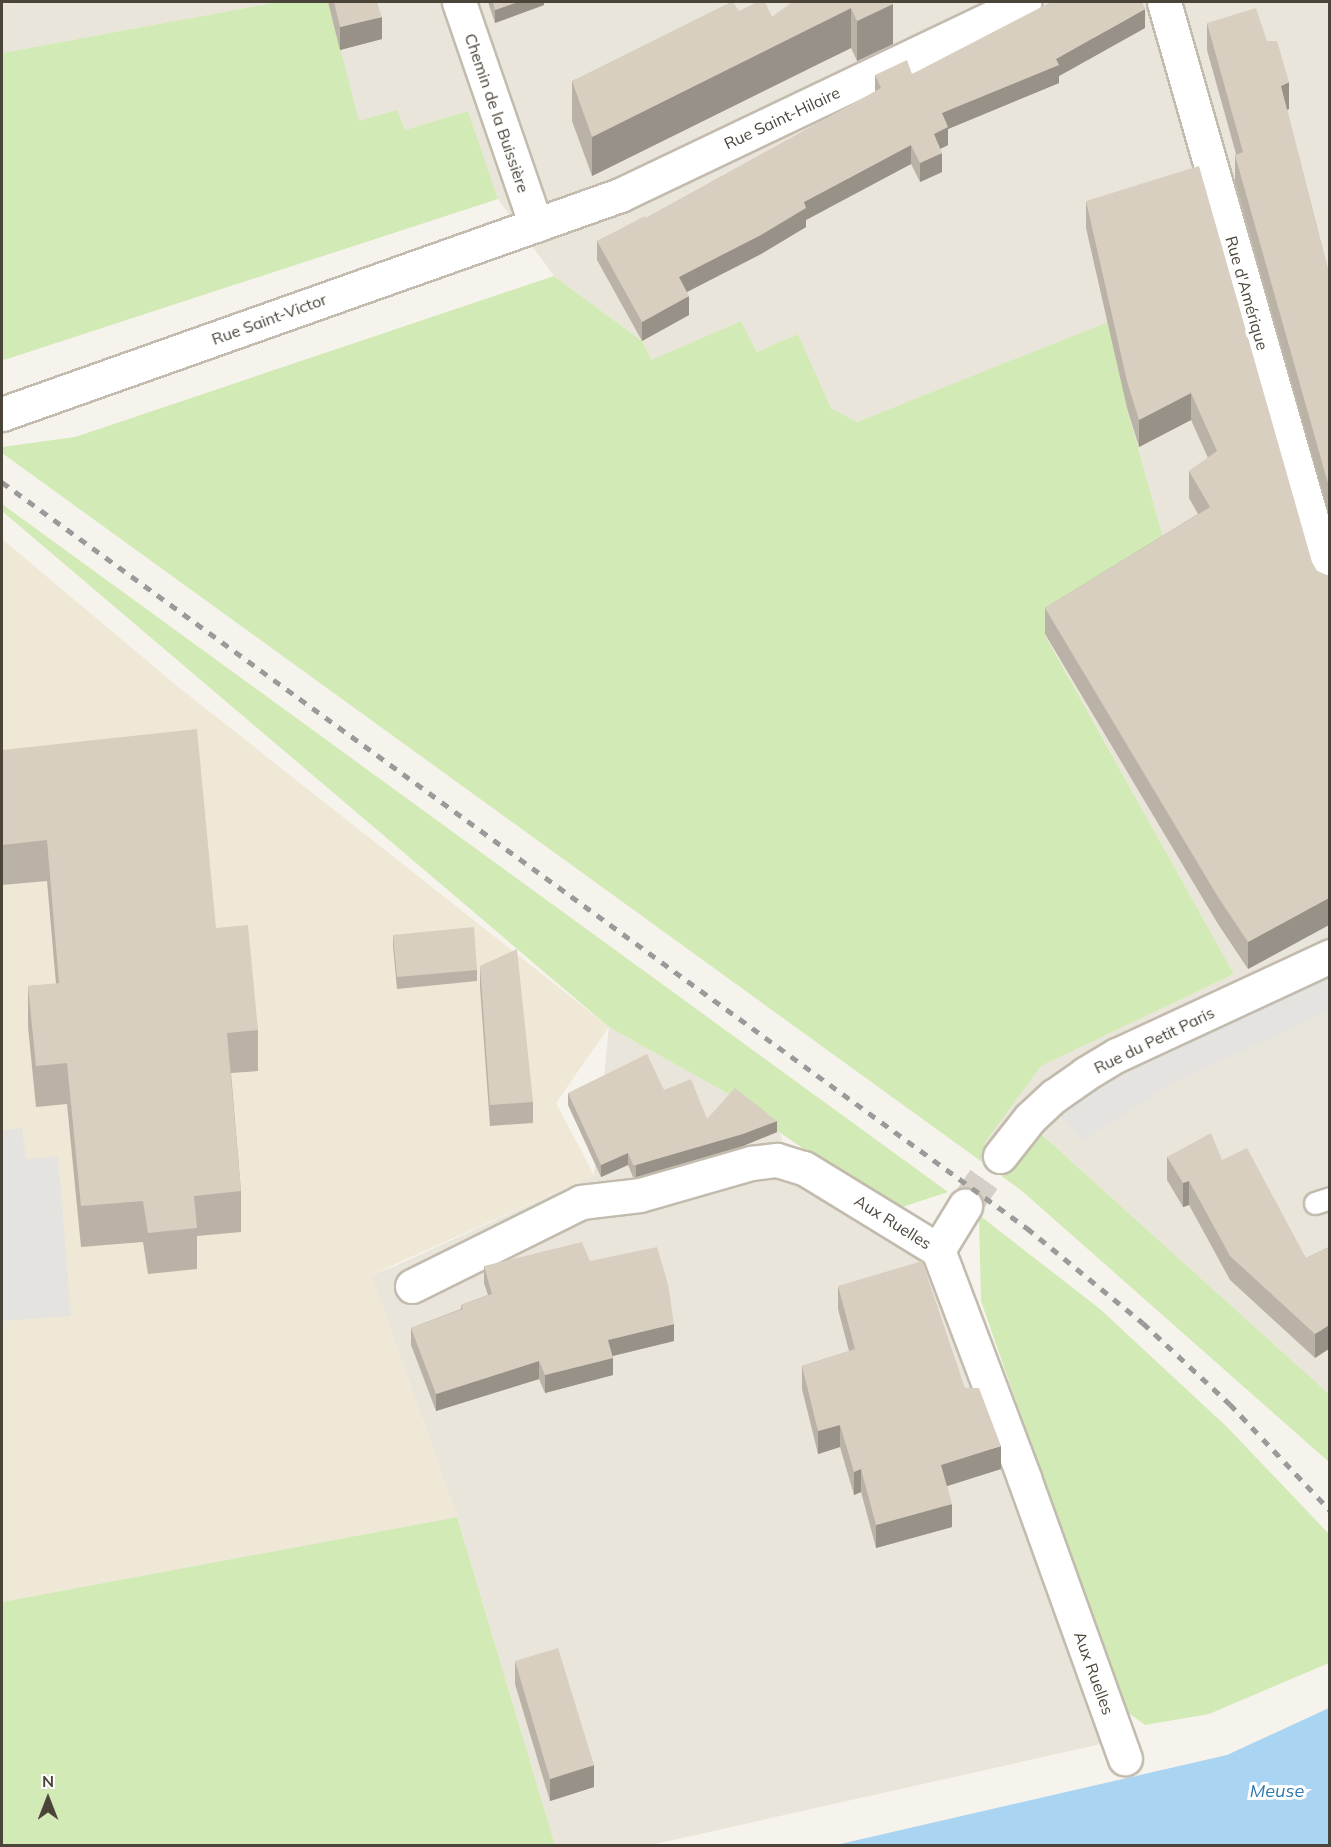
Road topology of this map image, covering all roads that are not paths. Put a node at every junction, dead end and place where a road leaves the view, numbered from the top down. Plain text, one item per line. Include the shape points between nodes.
1 (459, 2) edge
2 (1024, 2) edge
3 (1164, 2) edge
4 (536, 225) junction
5 (2, 414) edge
6 (1329, 584) edge
7 (1329, 956) edge
8 (1000, 1156) tunnel mouth
9 (966, 1206) tunnel mouth
10 (938, 1250) junction
11 (412, 1286) dead end
12 (1125, 1758) dead end

1 - 4 street, Chemin de la Buissière
2 - 4 street, Rue Saint-Hilaire via 620,195
3 - 6 street, Rue d'Amérique
4 - 5 street, Rue Saint-Victor
7 - 8 street, Rue du Petit Paris via 1117,1055 1085,1074 1030,1118
9 - 10 street
10 - 11 street, Aux Ruelles via 804,1168 777,1160 751,1163 640,1194 581,1202
10 - 12 street, Aux Ruelles

